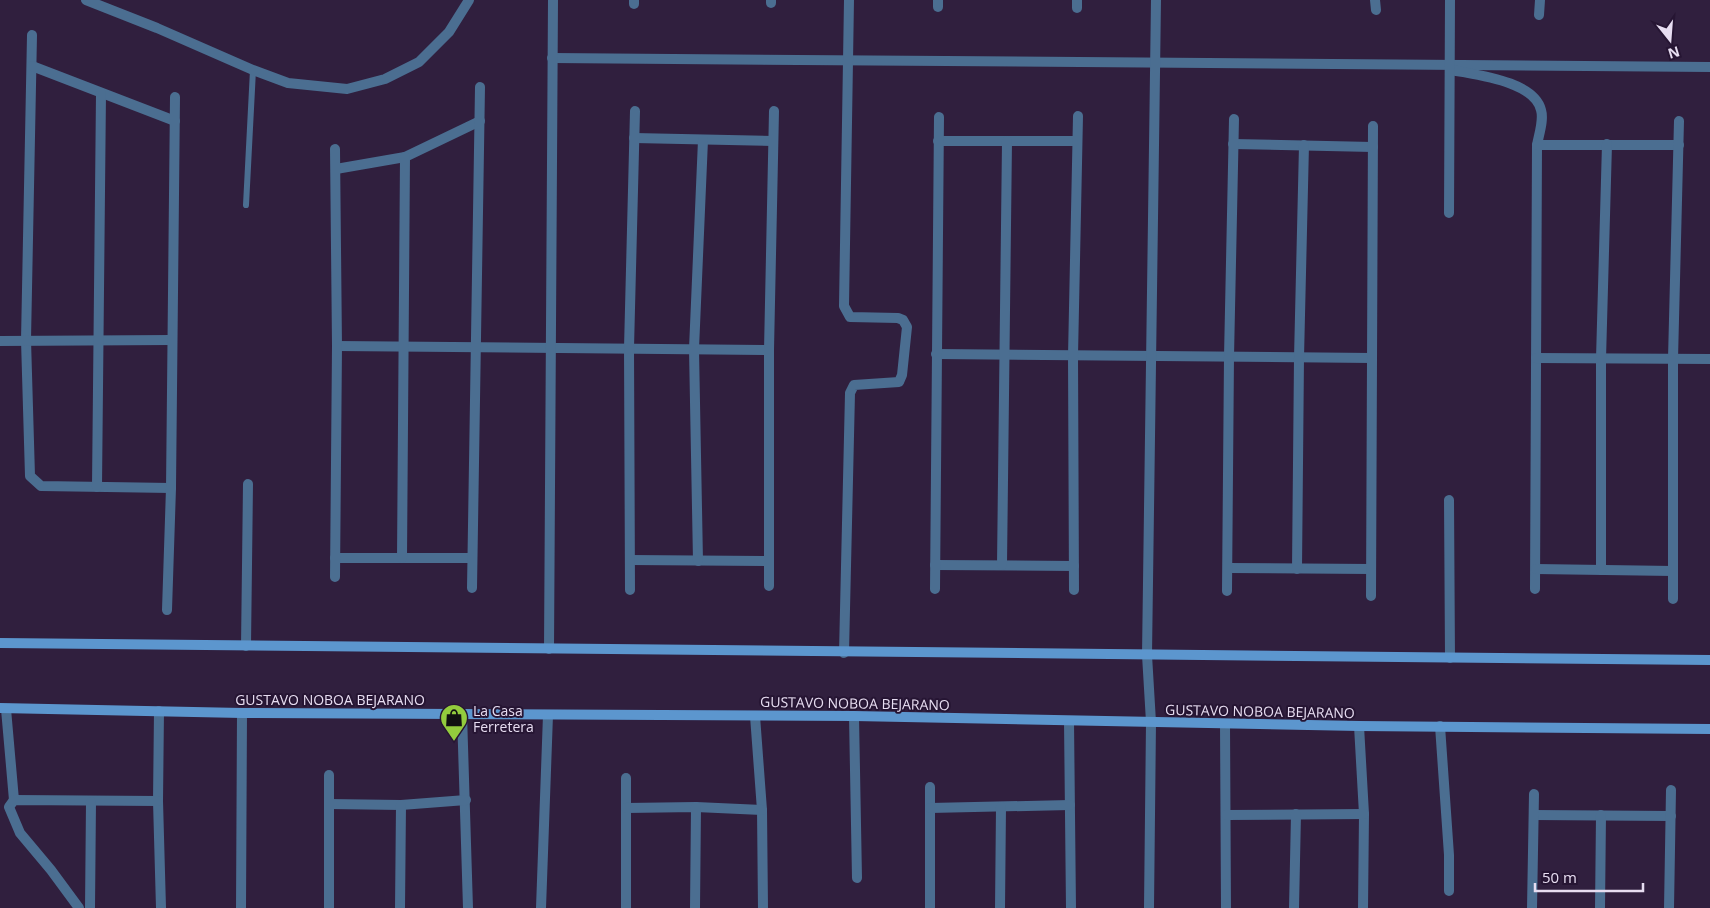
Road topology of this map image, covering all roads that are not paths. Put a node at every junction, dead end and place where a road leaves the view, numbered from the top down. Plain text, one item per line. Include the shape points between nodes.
1 (86, 0) edge
2 (469, 0) edge
3 (553, 0) edge
4 (849, 0) edge
5 (1156, 0) edge
6 (1450, 0) edge
7 (1540, 0) edge
8 (1539, 15) dead end
9 (32, 34) dead end
10 (552, 58) junction
11 (848, 60) junction
12 (1155, 63) junction
13 (32, 66) junction
14 (1710, 67) edge
15 (1450, 68) junction
16 (252, 70) junction
17 (480, 87) dead end
18 (100, 93) junction
19 (175, 97) dead end
20 (774, 111) dead end
21 (635, 112) dead end
22 (1078, 116) dead end
23 (938, 117) dead end
24 (1234, 119) dead end
25 (174, 121) junction
26 (480, 121) junction
27 (1680, 121) dead end
28 (1373, 126) dead end
29 (634, 138) junction
30 (703, 140) junction
31 (773, 141) junction
32 (938, 141) junction
33 (1007, 141) junction
34 (1077, 141) junction
35 (1233, 144) junction
36 (1607, 144) junction
37 (1304, 145) junction
38 (1537, 145) junction
39 (1679, 145) junction
40 (1373, 147) junction
41 (336, 149) dead end
42 (404, 157) junction
43 (336, 169) junction
44 (246, 205) dead end
45 (1449, 213) dead end
46 (26, 340) junction
47 (100, 340) junction
48 (172, 340) junction
49 (0, 341) edge
50 (337, 346) junction
51 (403, 346) junction
52 (476, 346) junction
53 (550, 347) junction
54 (629, 348) junction
55 (694, 349) junction
56 (770, 350) junction
57 (936, 354) junction
58 (1004, 355) junction
59 (1073, 356) junction
60 (1151, 357) junction
61 (1229, 358) junction
62 (1299, 358) junction
63 (1372, 358) junction
64 (1536, 358) junction
65 (1601, 359) junction
66 (1673, 359) junction
67 (1710, 359) edge
68 (248, 484) dead end
69 (98, 487) junction
70 (170, 488) junction
71 (1449, 500) dead end
72 (335, 558) junction
73 (402, 558) junction
74 (472, 558) junction
75 (630, 560) junction
76 (698, 561) junction
77 (769, 561) junction
78 (935, 565) junction
79 (1002, 566) junction
80 (1074, 566) junction
81 (1228, 568) junction
82 (1298, 569) junction
83 (1371, 569) junction
84 (1536, 569) junction
85 (1601, 570) junction
86 (1673, 571) junction
87 (335, 577) dead end
88 (769, 586) dead end
89 (472, 588) dead end
90 (1535, 588) dead end
91 (934, 589) dead end
92 (630, 590) dead end
93 (1074, 590) dead end
94 (1227, 591) dead end
95 (1371, 596) dead end
96 (1673, 599) dead end
97 (167, 610) dead end
98 (0, 644) edge
99 (246, 646) junction
100 (548, 649) junction
101 (844, 653) junction
102 (1147, 655) junction
103 (1450, 658) junction
104 (1710, 660) edge
105 (3, 709) edge
106 (159, 711) junction
107 (242, 713) junction
108 (462, 714) junction
109 (548, 715) junction
110 (755, 716) junction
111 (854, 716) junction
112 (1069, 720) junction
113 (1151, 722) junction
114 (1224, 724) junction
115 (1359, 726) junction
116 (1440, 726) junction
117 (1710, 729) edge
118 (329, 775) dead end
119 (626, 778) dead end
120 (930, 787) dead end
121 (1671, 790) dead end
122 (1534, 794) dead end
123 (14, 800) junction
124 (466, 800) junction
125 (158, 801) junction
126 (92, 802) junction
127 (329, 804) junction
128 (401, 805) junction
129 (1070, 805) junction
130 (696, 807) junction
131 (1001, 807) junction
132 (626, 808) junction
133 (930, 808) junction
134 (762, 810) junction
135 (1226, 814) junction
136 (1296, 814) junction
137 (1364, 814) junction
138 (1534, 815) junction
139 (1601, 815) junction
140 (1671, 816) junction
141 (857, 878) dead end
142 (1449, 891) dead end
143 (79, 908) edge
144 (90, 908) edge
145 (161, 908) edge
146 (241, 908) edge
147 (329, 908) edge
148 (400, 908) edge
149 (468, 908) edge
150 (541, 908) edge
151 (626, 908) edge
152 (695, 908) edge
153 (764, 908) edge
154 (930, 908) edge
155 (1000, 908) edge
156 (1071, 908) edge
157 (1149, 908) edge
158 (1226, 908) edge
159 (1294, 908) edge
160 (1363, 908) edge
161 (1532, 908) edge
162 (1600, 908) edge
163 (1670, 908) edge

1 - 16 street
2 - 16 street via 449,32 419,62 385,79 347,89 288,83
3 - 10 street
4 - 11 street
5 - 12 street
6 - 15 street
7 - 8 street
9 - 13 street
10 - 11 street
10 - 53 street
11 - 12 street
11 - 101 street via 844,306 850,317 898,318 907,327 899,382 854,385 850,393
12 - 15 street
12 - 60 street
13 - 18 street
13 - 46 street
14 - 15 street
15 - 38 street via 1511,84 1529,93 1538,101 1542,111
15 - 45 street
16 - 44 lane
17 - 26 street
18 - 25 street
18 - 47 street
19 - 25 street
20 - 31 street
21 - 29 street
22 - 34 street
23 - 32 street
24 - 35 street
25 - 48 street
26 - 42 street
26 - 52 street
27 - 39 street
28 - 40 street
29 - 30 street
29 - 54 street
30 - 31 street
30 - 55 street
31 - 56 street
32 - 33 street
32 - 57 street
33 - 34 street
33 - 58 street
34 - 59 street
35 - 37 street
35 - 61 street
36 - 38 street
36 - 39 street
36 - 65 street
37 - 40 street
37 - 62 street
38 - 64 street
39 - 66 street
40 - 63 street
41 - 43 street
42 - 43 street
42 - 51 street
43 - 50 street
46 - 47 street
46 - 49 street
46 - 69 street via 30,476 41,486
47 - 48 street
47 - 69 street
48 - 70 street
50 - 51 street
50 - 72 street
51 - 52 street
51 - 73 street
52 - 53 street
52 - 74 street
53 - 54 street
53 - 100 street
54 - 55 street
54 - 75 street
55 - 56 street
55 - 76 street
56 - 77 street
57 - 58 street
57 - 78 street
58 - 59 street
58 - 79 street
59 - 60 street
59 - 80 street
60 - 61 street
60 - 102 street
61 - 62 street
61 - 81 street
62 - 63 street
62 - 82 street
63 - 83 street
64 - 65 street
64 - 84 street
65 - 66 street
65 - 85 street
66 - 67 street
66 - 86 street
68 - 99 street
69 - 70 street
70 - 97 street
71 - 103 street
72 - 73 street
72 - 87 street
73 - 74 street
74 - 89 street
75 - 76 street
75 - 92 street
76 - 77 street
77 - 88 street
78 - 79 street
78 - 91 street
79 - 80 street
80 - 93 street
81 - 82 street
81 - 94 street
82 - 83 street
83 - 95 street
84 - 85 street
84 - 90 street
85 - 86 street
86 - 96 street
98 - 99 street
99 - 100 street
100 - 101 street
101 - 102 street
102 - 103 street
102 - 113 street
103 - 104 street
105 - 106 street, GUSTAVO NOBOA BEJARANO
105 - 123 street
106 - 107 street, GUSTAVO NOBOA BEJARANO
106 - 125 street
107 - 108 street, GUSTAVO NOBOA BEJARANO
107 - 146 street
108 - 109 street, GUSTAVO NOBOA BEJARANO
108 - 124 street
109 - 110 street, GUSTAVO NOBOA BEJARANO
109 - 150 street
110 - 111 street, GUSTAVO NOBOA BEJARANO
110 - 134 street
111 - 112 street, GUSTAVO NOBOA BEJARANO
111 - 141 street
112 - 113 street, GUSTAVO NOBOA BEJARANO
112 - 129 street
113 - 114 street, GUSTAVO NOBOA BEJARANO
113 - 157 street
114 - 115 street, GUSTAVO NOBOA BEJARANO
114 - 135 street
115 - 116 street, GUSTAVO NOBOA BEJARANO
115 - 137 street
116 - 117 street, GUSTAVO NOBOA BEJARANO
116 - 142 street
118 - 127 street
119 - 132 street
120 - 133 street
121 - 140 street
122 - 138 street
123 - 126 street
123 - 143 street via 9,807 20,833
124 - 128 street
124 - 149 street
125 - 126 street
125 - 145 street
126 - 144 street
127 - 128 street
127 - 147 street
128 - 148 street
129 - 131 street
129 - 156 street
130 - 132 street
130 - 134 street
130 - 152 street
131 - 133 street
131 - 155 street
132 - 151 street
133 - 154 street
134 - 153 street
135 - 136 street
135 - 158 street
136 - 137 street
136 - 159 street
137 - 160 street
138 - 139 street
138 - 161 street
139 - 140 street
139 - 162 street
140 - 163 street

